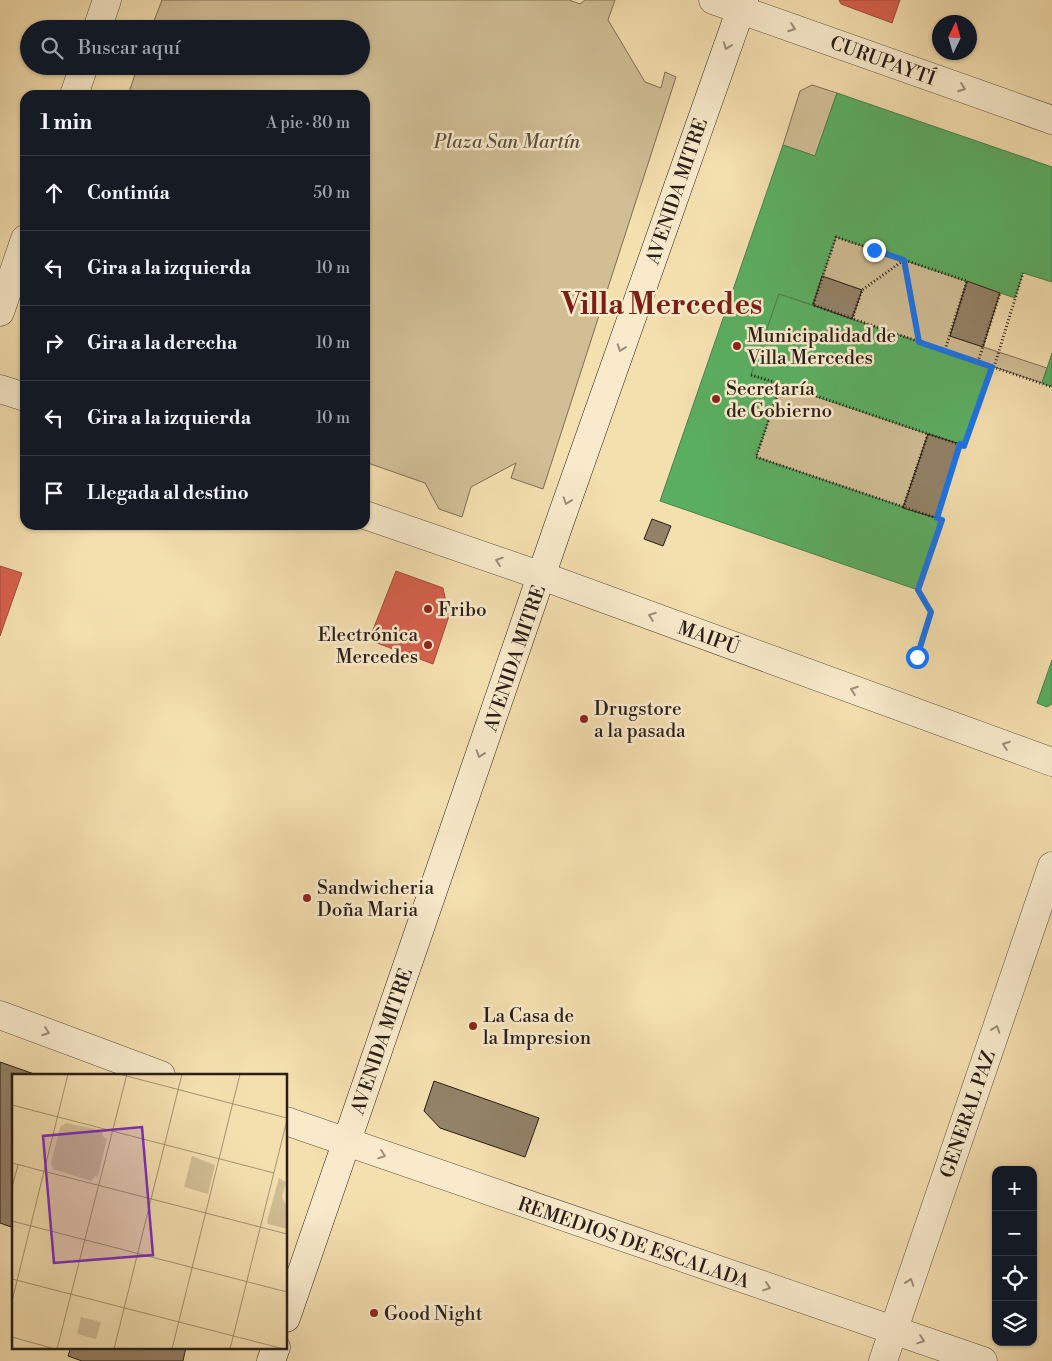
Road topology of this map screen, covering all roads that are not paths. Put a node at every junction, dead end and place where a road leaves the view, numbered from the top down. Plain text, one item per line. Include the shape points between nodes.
1 (107, 0) edge
2 (713, 0) edge
3 (742, 5) edge
4 (100, 20) edge
5 (81, 75) edge
6 (76, 90) edge
7 (1052, 120) edge
8 (20, 254) edge
9 (0, 312) edge
10 (0, 388) edge
11 (20, 395) edge
12 (370, 517) edge
13 (542, 576) junction
14 (1052, 762) edge
15 (1052, 866) edge
16 (0, 1015) edge
17 (158, 1074) edge
18 (288, 1122) edge
19 (348, 1144) junction
20 (288, 1312) edge
21 (893, 1330) junction
22 (276, 1348) edge
23 (271, 1361) edge
24 (883, 1361) edge
25 (983, 1361) edge

1 - 4 street
2 - 3 street, CURUPAYTÍ
3 -> 7 street, CURUPAYTÍ
3 -> 13 street, AVENIDA MITRE
5 - 6 street
8 - 9 street
10 - 11 street
13 -> 12 street, MAIPÚ
14 -> 13 street, MAIPÚ
13 -> 19 street, AVENIDA MITRE via 358,1106
21 -> 15 street, GENERAL PAZ
16 -> 17 street
18 - 19 street, REMEDIOS DE ESCALADA
19 - 20 street, AVENIDA MITRE
19 -> 21 street, REMEDIOS DE ESCALADA
21 - 24 street, GENERAL PAZ
21 -> 25 street, REMEDIOS DE ESCALADA
22 - 23 street

